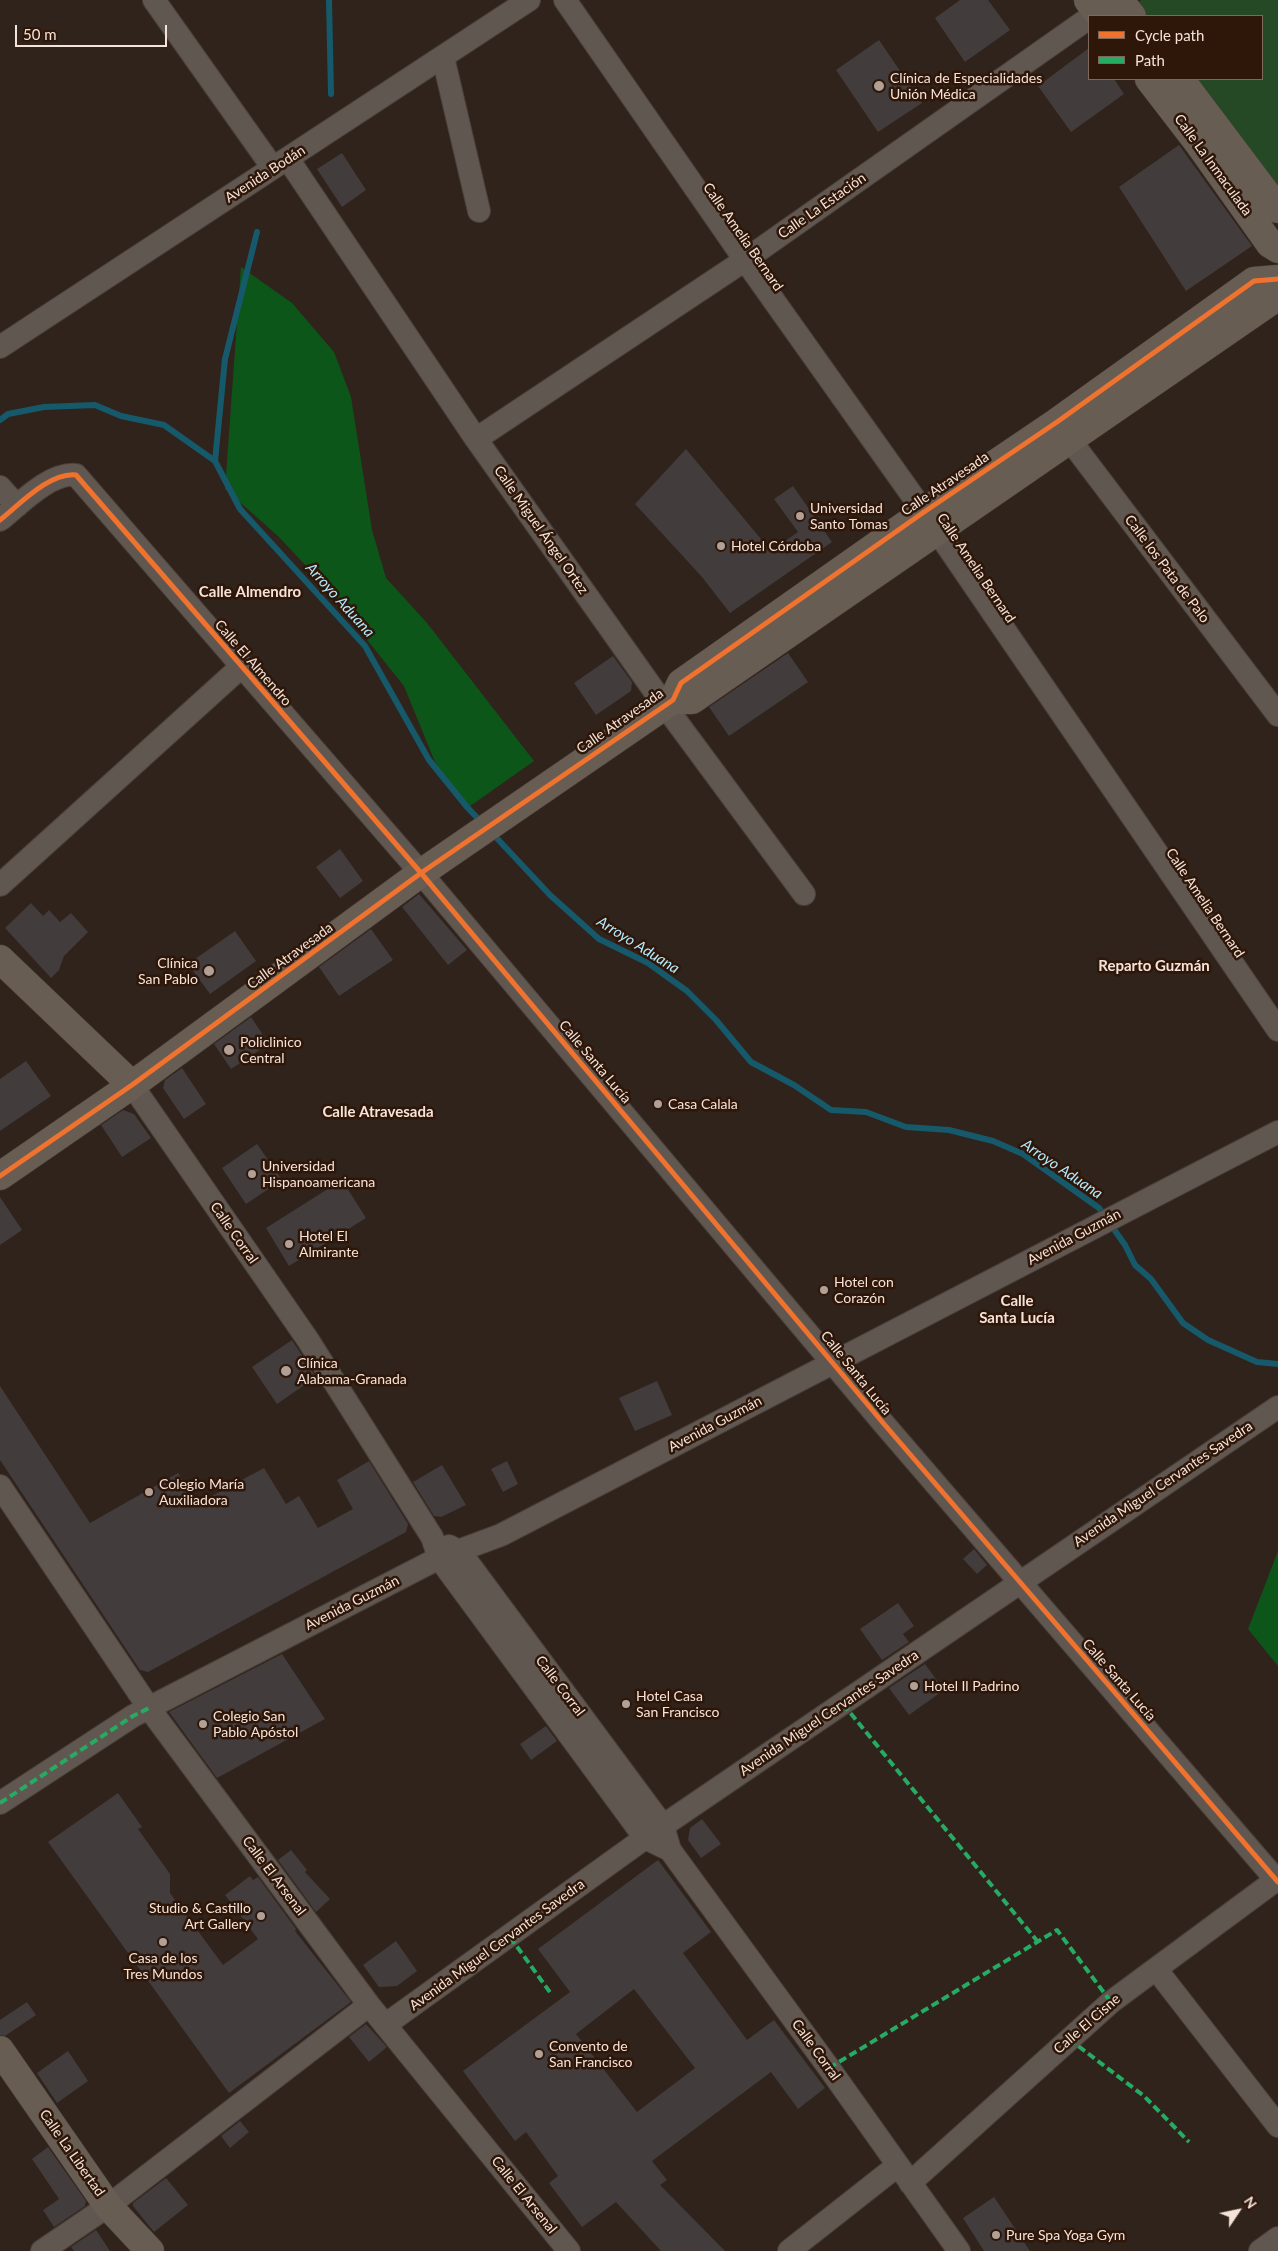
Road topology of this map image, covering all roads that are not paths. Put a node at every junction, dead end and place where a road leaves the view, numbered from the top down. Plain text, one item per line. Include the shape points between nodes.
1 (154, 0) edge
2 (529, 0) edge
3 (565, 0) edge
4 (1100, 9) edge
5 (1127, 15) edge
6 (1088, 17) edge
7 (443, 57) junction
8 (1150, 80) edge
9 (1181, 80) edge
10 (1209, 136) junction
11 (280, 164) junction
12 (1278, 209) edge
13 (479, 211) dead end
14 (1278, 249) edge
15 (745, 260) junction
16 (1278, 279) edge
17 (1278, 284) edge
18 (0, 347) edge
19 (1177, 352) junction
20 (1064, 432) junction
21 (476, 439) junction
22 (0, 486) edge
23 (8, 513) edge
24 (931, 521) junction
25 (241, 667) junction
26 (669, 703) junction
27 (1278, 715) edge
28 (421, 873) junction
29 (0, 885) edge
30 (804, 894) dead end
31 (0, 958) edge
32 (1278, 1030) edge
33 (132, 1085) junction
34 (1278, 1132) edge
35 (0, 1176) edge
36 (834, 1363) junction
37 (1278, 1407) edge
38 (0, 1486) edge
39 (450, 1555) junction
40 (1019, 1581) junction
41 (149, 1708) junction
42 (0, 1803) edge
43 (654, 1832) junction
44 (1277, 1881) edge
45 (1156, 1969) junction
46 (369, 2005) junction
47 (385, 2025) junction
48 (0, 2050) edge
49 (1278, 2126) edge
50 (904, 2175) junction
51 (108, 2206) junction
52 (1278, 2238) edge
53 (42, 2251) edge
54 (150, 2251) edge
55 (569, 2251) edge
56 (789, 2251) edge
57 (959, 2251) edge
58 (1260, 2251) edge

1 - 11 street, Calle Miguel Ángel Ortez
2 - 7 street, Avenida Bodán
3 - 15 street, Calle Amelia Bernard
4 - 5 street
6 - 15 street, Calle La Estación
7 - 11 street, Avenida Bodán
7 - 13 street
8 - 10 street, Calle La Inmaculada
9 - 10 street, Calle La Inmaculada
10 - 12 street, Calle La Inmaculada
10 - 14 street, Calle La Inmaculada via 1270,244
11 - 18 street, Avenida Bodán
11 - 21 street, Calle Miguel Ángel Ortez
15 - 21 street, Calle La Estación
15 - 24 street, Calle Amelia Bernard
16 - 19 street, Calle Atravesada via 1254,281
17 - 19 street, Calle Atravesada via 1271,301
19 - 20 street, Calle Atravesada
20 - 24 street, Calle Atravesada
20 - 27 street, Calle los Pata de Palo
21 - 26 street, Calle Miguel Ángel Ortez
22 - 23 street
23 - 25 street, Calle El Almendro via 50,480 65,473 76,475
24 - 26 street, Calle Atravesada via 797,615 692,700
24 - 32 street, Calle Amelia Bernard
25 - 28 street, Calle El Almendro
25 - 29 street
26 - 28 street, Calle Atravesada
26 - 30 street, Calle Miguel Ángel Ortez
28 - 33 street, Calle Atravesada
28 - 36 street, Calle Santa Lucía
31 - 33 street, Calle Corral
33 - 35 street, Calle Atravesada
33 - 39 street, Calle Corral via 308,1340 432,1537
34 - 36 street, Avenida Guzmán
36 - 39 street, Avenida Guzmán via 501,1535
36 - 40 street, Calle Santa Lucía
37 - 40 street, Avenida Miguel Cervantes Savedra
38 - 41 street, Calle El Arsenal
39 - 41 street, Avenida Guzmán
39 - 43 street, Calle Corral
40 - 43 street, Avenida Miguel Cervantes Savedra
40 - 44 street, Calle Santa Lucía
41 - 42 street, Avenida Guzmán
41 - 46 street, Calle El Arsenal
43 - 47 street, Avenida Miguel Cervantes Savedra
43 - 50 street, Calle Corral via 830,2068
44 - 45 street, Calle El Cisne
45 - 49 street
45 - 50 street, Calle El Cisne via 1111,2002
46 - 47 street, Calle El Arsenal
46 - 51 street
47 - 55 street, Calle El Arsenal
48 - 51 street, Calle La Libertad
50 - 56 street, Calle El Cisne
50 - 57 street, Calle Corral
51 - 53 street
51 - 54 street, Calle La Libertad
52 - 58 street

